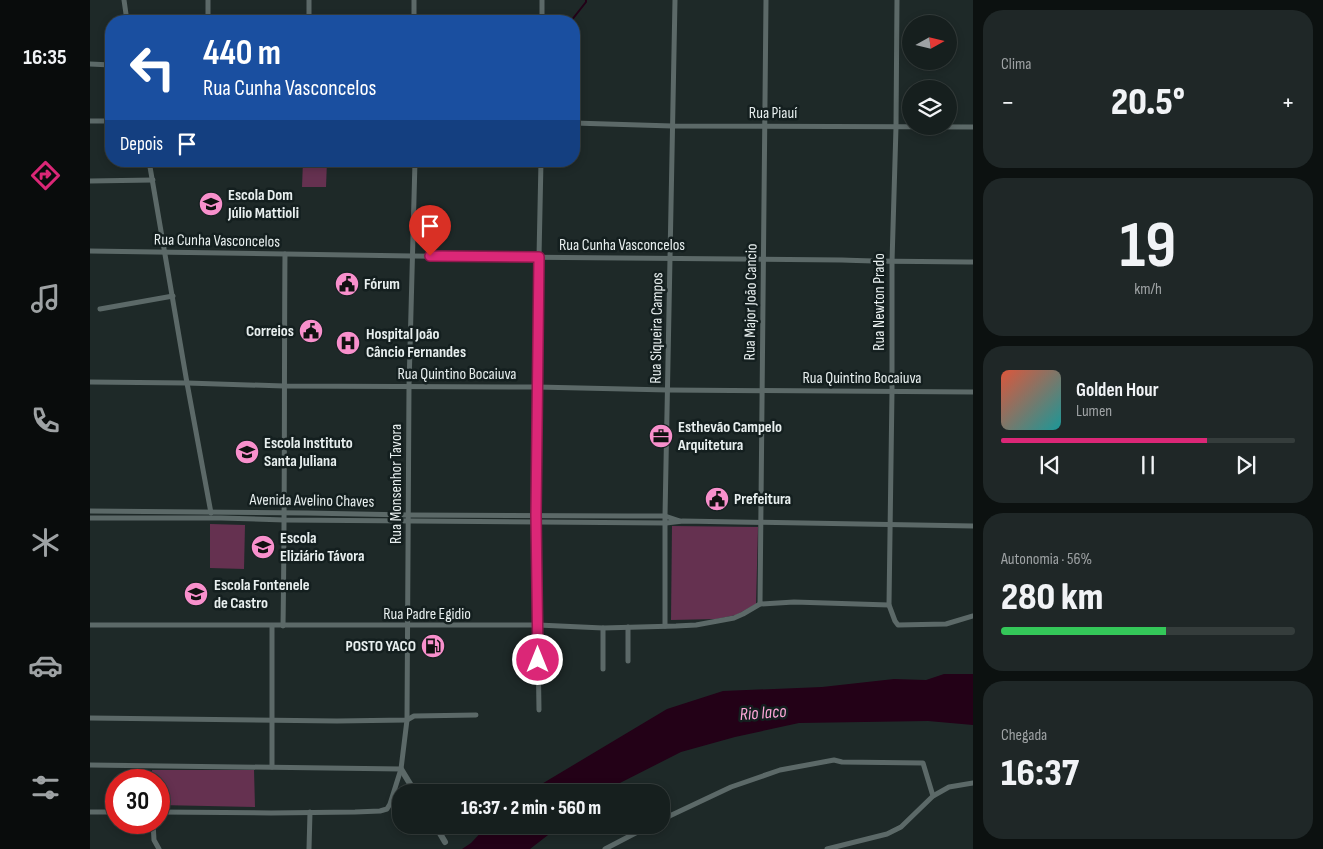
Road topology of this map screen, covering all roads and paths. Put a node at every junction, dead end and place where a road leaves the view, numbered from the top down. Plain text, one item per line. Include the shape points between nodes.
1 (124, 0) edge
2 (208, 0) edge
3 (309, 0) edge
4 (414, 0) edge
5 (542, 0) edge
6 (675, 0) edge
7 (766, 0) edge
8 (897, 0) edge
9 (126, 15) edge
10 (208, 15) edge
11 (309, 15) edge
12 (414, 15) edge
13 (542, 15) edge
14 (90, 64) edge
15 (105, 65) edge
16 (90, 121) edge
17 (105, 121) edge
18 (580, 123) edge
19 (672, 126) junction
20 (765, 126) junction
21 (896, 127) junction
22 (973, 127) edge
23 (150, 167) edge
24 (415, 167) edge
25 (541, 167) edge
26 (153, 180) junction
27 (90, 181) edge
28 (90, 251) edge
29 (165, 252) junction
30 (285, 254) junction
31 (412, 256) junction
32 (539, 257) junction
33 (671, 258) junction
34 (764, 260) junction
35 (892, 262) junction
36 (973, 262) edge
37 (173, 296) junction
38 (100, 309) dead end
39 (90, 382) edge
40 (188, 383) junction
41 (284, 386) junction
42 (410, 386) junction
43 (537, 387) junction
44 (668, 390) junction
45 (762, 390) junction
46 (892, 391) junction
47 (973, 392) edge
48 (90, 511) edge
49 (211, 512) junction
50 (284, 512) junction
51 (409, 515) junction
52 (536, 515) junction
53 (665, 516) junction
54 (90, 518) edge
55 (212, 518) junction
56 (285, 520) junction
57 (409, 521) junction
58 (536, 522) junction
59 (683, 522) junction
60 (666, 523) junction
61 (761, 523) junction
62 (890, 525) junction
63 (973, 526) edge
64 (760, 604) junction
65 (889, 605) junction
66 (973, 616) edge
67 (90, 626) edge
68 (272, 626) junction
69 (283, 626) junction
70 (408, 626) junction
71 (538, 626) junction
72 (665, 626) junction
73 (628, 627) junction
74 (603, 628) junction
75 (628, 661) dead end
76 (602, 669) dead end
77 (539, 710) dead end
78 (476, 715) dead end
79 (90, 718) edge
80 (272, 720) junction
81 (407, 720) junction
82 (90, 765) edge
83 (272, 767) junction
84 (402, 770) junction
85 (973, 783) edge
86 (411, 784) edge
87 (933, 796) junction
88 (90, 812) edge
89 (105, 812) edge
90 (170, 812) edge
91 (310, 812) junction
92 (670, 816) edge
93 (154, 834) edge
94 (440, 834) edge
95 (633, 834) edge
96 (445, 842) dead end
97 (606, 848) edge
98 (159, 849) edge
99 (309, 849) edge
100 (827, 849) edge

1 - 9 street
2 - 10 street
3 - 11 street
4 - 12 street
5 - 13 street
6 - 19 street, Rua Siqueira Campos
7 - 20 street, Rua Major João Cancio
8 - 21 street, Rua Newton Prado
14 - 15 street
16 - 17 street
18 - 19 street, Rua Piauí
19 - 20 street, Rua Piauí
19 - 33 street, Rua Siqueira Campos
20 - 21 street, Rua Piauí
20 - 34 street, Rua Major João Cancio
21 - 22 street, Rua Piauí
21 - 35 street, Rua Newton Prado
23 - 26 street
24 - 31 street, Rua Monsenhor Tavora
25 - 32 street
26 - 27 street
26 - 29 street
28 - 29 street, Rua Cunha Vasconcelos
29 - 30 street, Rua Cunha Vasconcelos
29 - 37 street
30 - 31 street, Rua Cunha Vasconcelos
30 - 41 street
31 - 32 street, Rua Cunha Vasconcelos
31 - 42 street, Rua Monsenhor Tavora
32 - 33 street, Rua Cunha Vasconcelos
32 - 43 street
33 - 34 street, Rua Cunha Vasconcelos
33 - 44 street, Rua Siqueira Campos
34 - 35 street, Rua Cunha Vasconcelos
34 - 45 street, Rua Major João Cancio
35 - 36 street, Rua Cunha Vasconcelos
35 - 46 street, Rua Newton Prado
37 - 38 street
37 - 40 street
39 - 40 street, Rua Quintino Bocaiuva
40 - 41 street, Rua Quintino Bocaiuva
40 - 49 street
41 - 42 street, Rua Quintino Bocaiuva
41 - 50 street
42 - 43 street, Rua Quintino Bocaiuva
42 - 51 street, Rua Monsenhor Tavora
43 - 44 street, Rua Quintino Bocaiuva
43 - 52 street
44 - 45 street, Rua Quintino Bocaiuva
44 - 53 street, Rua Siqueira Campos
45 - 46 street, Rua Quintino Bocaiuva
45 - 61 street, Rua Major João Cancio
46 - 47 street, Rua Quintino Bocaiuva
46 - 62 street, Rua Newton Prado
48 - 49 street, Avenida Avelino Chaves
49 - 50 street, Avenida Avelino Chaves
49 - 55 street
50 - 51 street, Avenida Avelino Chaves
50 - 56 street
51 - 52 street, Avenida Avelino Chaves
51 - 57 street, Rua Monsenhor Tavora
52 - 53 street, Avenida Avelino Chaves
52 - 58 street
53 - 59 street, Avenida Avelino Chaves
53 - 60 street, Rua Siqueira Campos
54 - 55 street, Avenida Avelino Chaves
55 - 56 street, Avenida Avelino Chaves
56 - 57 street, Avenida Avelino Chaves
56 - 69 street
57 - 58 street, Avenida Avelino Chaves
57 - 70 street, Rua Monsenhor Tavora
58 - 60 street, Avenida Avelino Chaves
58 - 71 street
59 - 60 street, Avenida Avelino Chaves
59 - 61 street, Avenida Avelino Chaves
60 - 72 street, Rua Siqueira Campos
61 - 62 street, Avenida Avelino Chaves
61 - 64 street, Rua Major João Cancio
62 - 63 street, Avenida Avelino Chaves
62 - 65 street, Rua Newton Prado
64 - 65 street
64 - 72 street, Rua Padre Egidio via 734,618 696,625
65 - 66 street via 898,625 946,624
67 - 68 street, Rua Padre Egidio
68 - 69 street, Rua Padre Egidio
68 - 80 street
69 - 70 street, Rua Padre Egidio
70 - 71 street, Rua Padre Egidio
70 - 81 street, Rua Monsenhor Tavora
71 - 74 street, Rua Padre Egidio
71 - 77 street
72 - 73 street, Rua Padre Egidio
73 - 74 street, Rua Padre Egidio
73 - 75 street
74 - 76 street
78 - 81 street via 414,716
79 - 80 street
80 - 81 street
80 - 83 street
81 - 84 street, Rua Monsenhor Tavora
82 - 83 street
83 - 84 street
84 - 86 street
84 - 91 street, Rua Monsenhor Tavora via 387,809
85 - 87 street via 950,787
87 - 92 street via 923,763 834,760 780,770 731,787
87 - 100 street via 901,827 887,834
88 - 89 street
90 - 91 street
91 - 99 street
93 - 98 street
94 - 96 street
95 - 97 street

